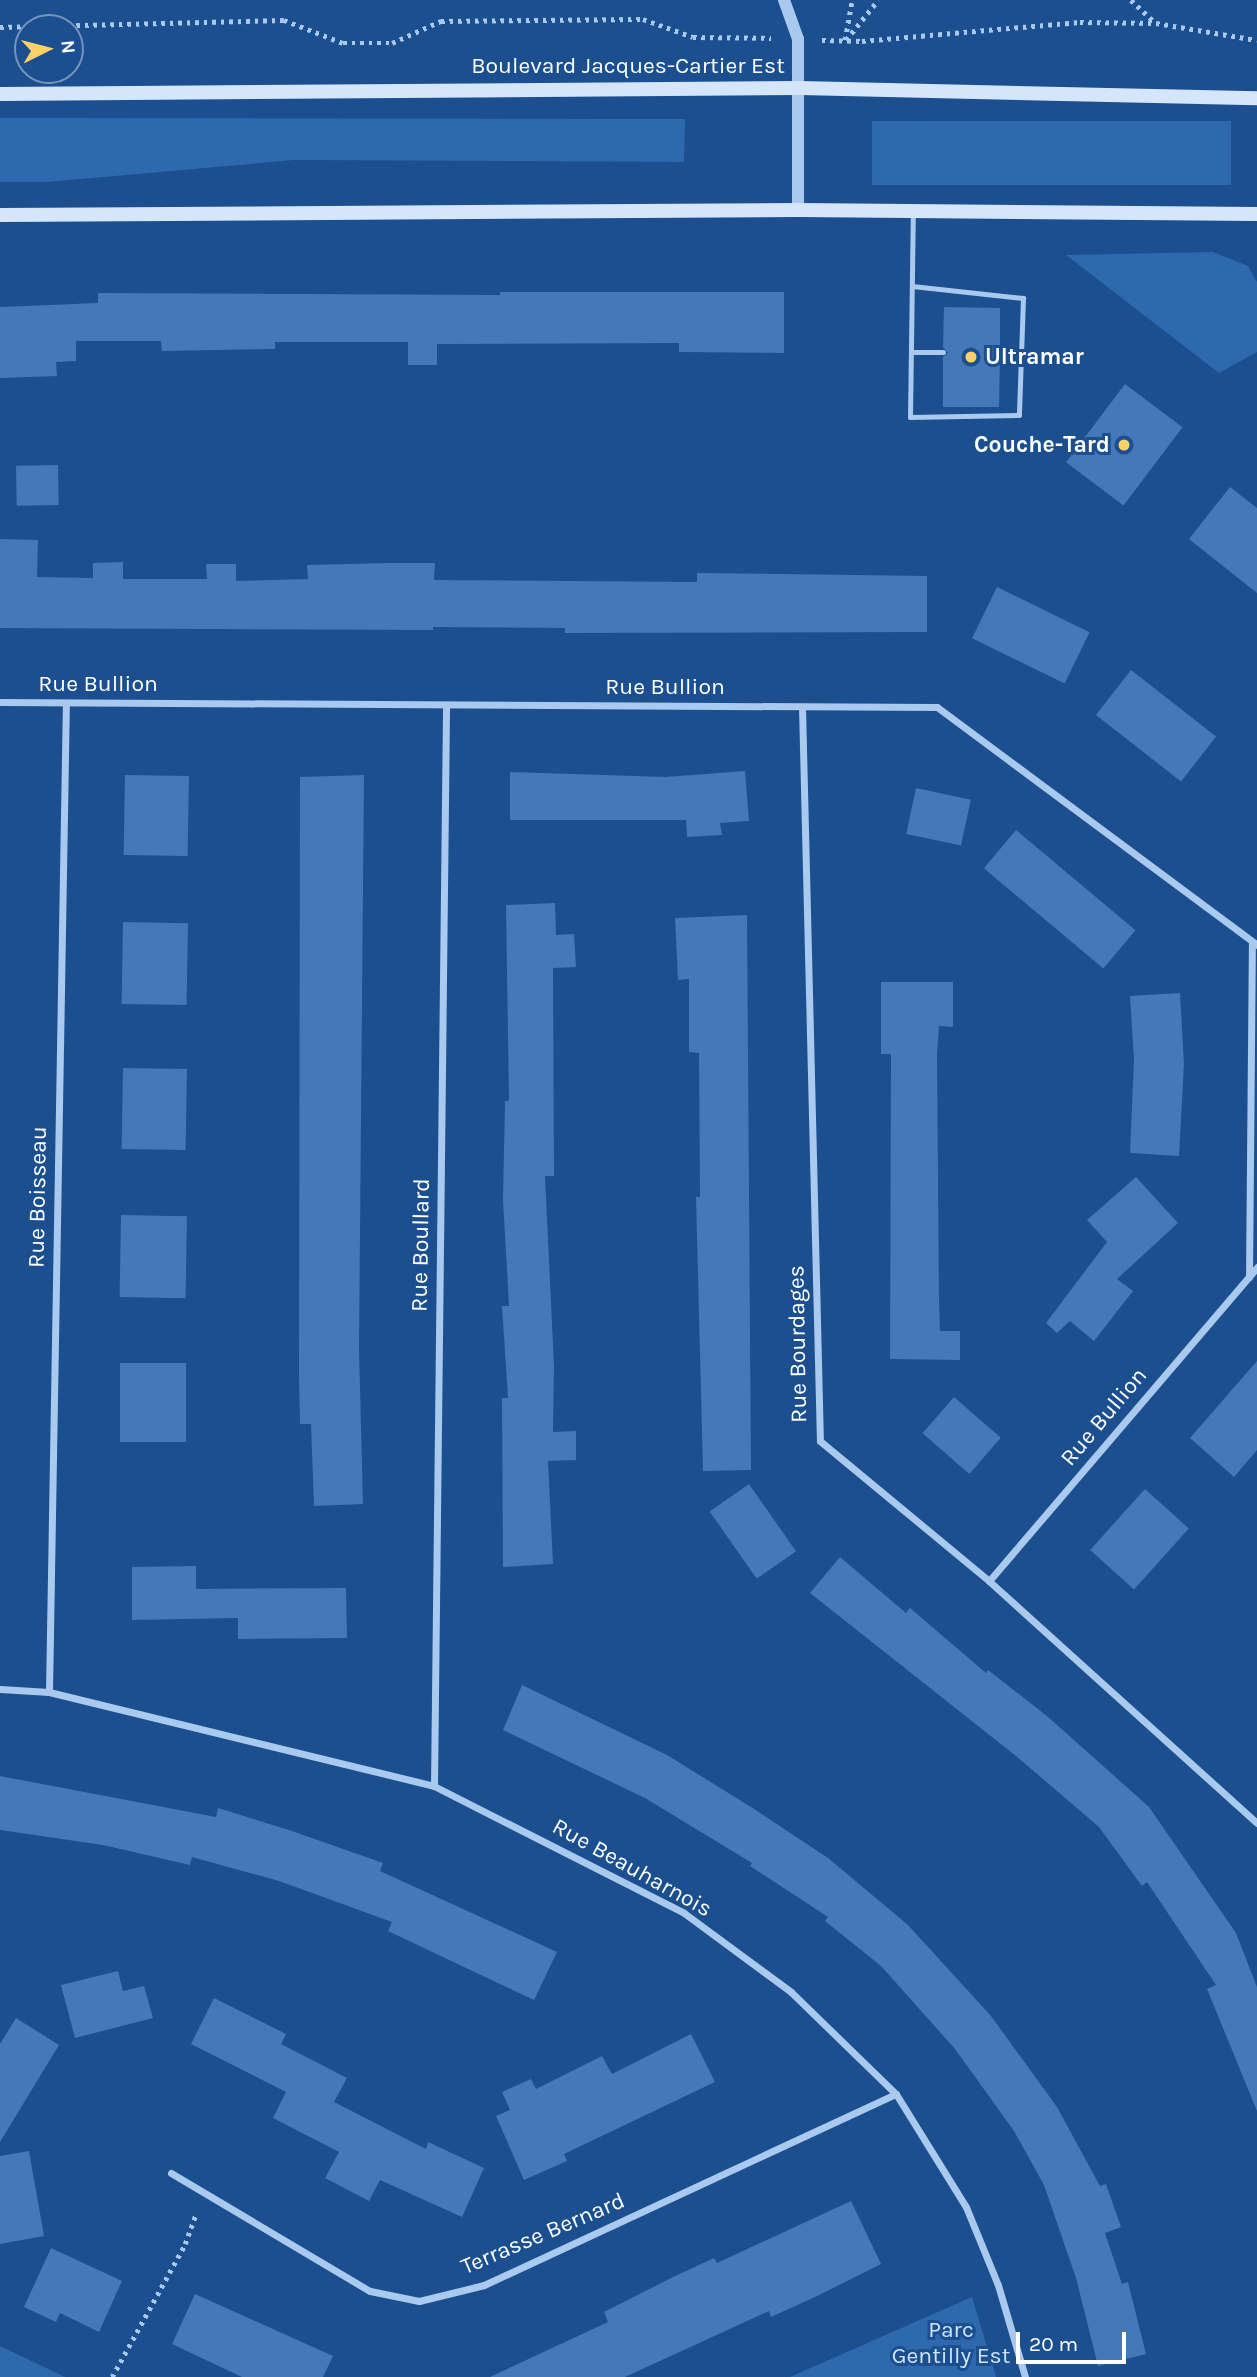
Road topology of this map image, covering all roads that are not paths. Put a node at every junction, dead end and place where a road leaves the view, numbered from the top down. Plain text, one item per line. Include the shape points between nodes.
1 (784, 0) edge
2 (800, 88) junction
3 (0, 94) edge
4 (1257, 98) edge
5 (798, 210) junction
6 (913, 212) junction
7 (1257, 214) edge
8 (0, 215) edge
9 (912, 286) junction
10 (911, 352) junction
11 (943, 352) dead end
12 (1000, 352) dead end
13 (1021, 352) junction
14 (0, 702) edge
15 (66, 703) junction
16 (446, 705) junction
17 (802, 707) junction
18 (1254, 943) edge
19 (1257, 1266) edge
20 (1249, 1277) junction
21 (989, 1581) junction
22 (0, 1689) edge
23 (48, 1692) junction
24 (434, 1786) junction
25 (1257, 1823) edge
26 (896, 2094) junction
27 (171, 2173) dead end
28 (1025, 2377) edge

1 - 2 street via 798,39
2 - 3 main road, Boulevard Jacques-Cartier Est
2 - 4 main road, Boulevard Jacques-Cartier Est
2 - 5 street
5 - 6 main road
5 - 8 main road
6 - 7 main road
6 - 9 lane
9 - 10 lane
9 - 13 lane via 1023,298
10 - 11 lane
10 - 13 lane via 910,417 1019,415
12 - 13 lane
14 - 15 street, Rue Bullion
15 - 16 street, Rue Bullion
15 - 23 street, Rue Boisseau
16 - 17 street, Rue Bullion
16 - 24 street, Rue Boullard
17 - 18 street, Rue Bullion via 937,707
17 - 21 street, Rue Bourdages via 820,1441
18 - 20 street, Rue Bullion
19 - 20 street, Rue Bullion
20 - 21 street, Rue Bullion
21 - 25 street, Rue Bourdages
22 - 23 street, Rue Beauharnois
23 - 24 street, Rue Beauharnois
24 - 26 street, Rue Beauharnois via 684,1913 791,1992
26 - 27 street, Terrasse Bernard via 484,2285 419,2301 370,2291
26 - 28 street, Rue Beauharnois via 966,2207 998,2285

